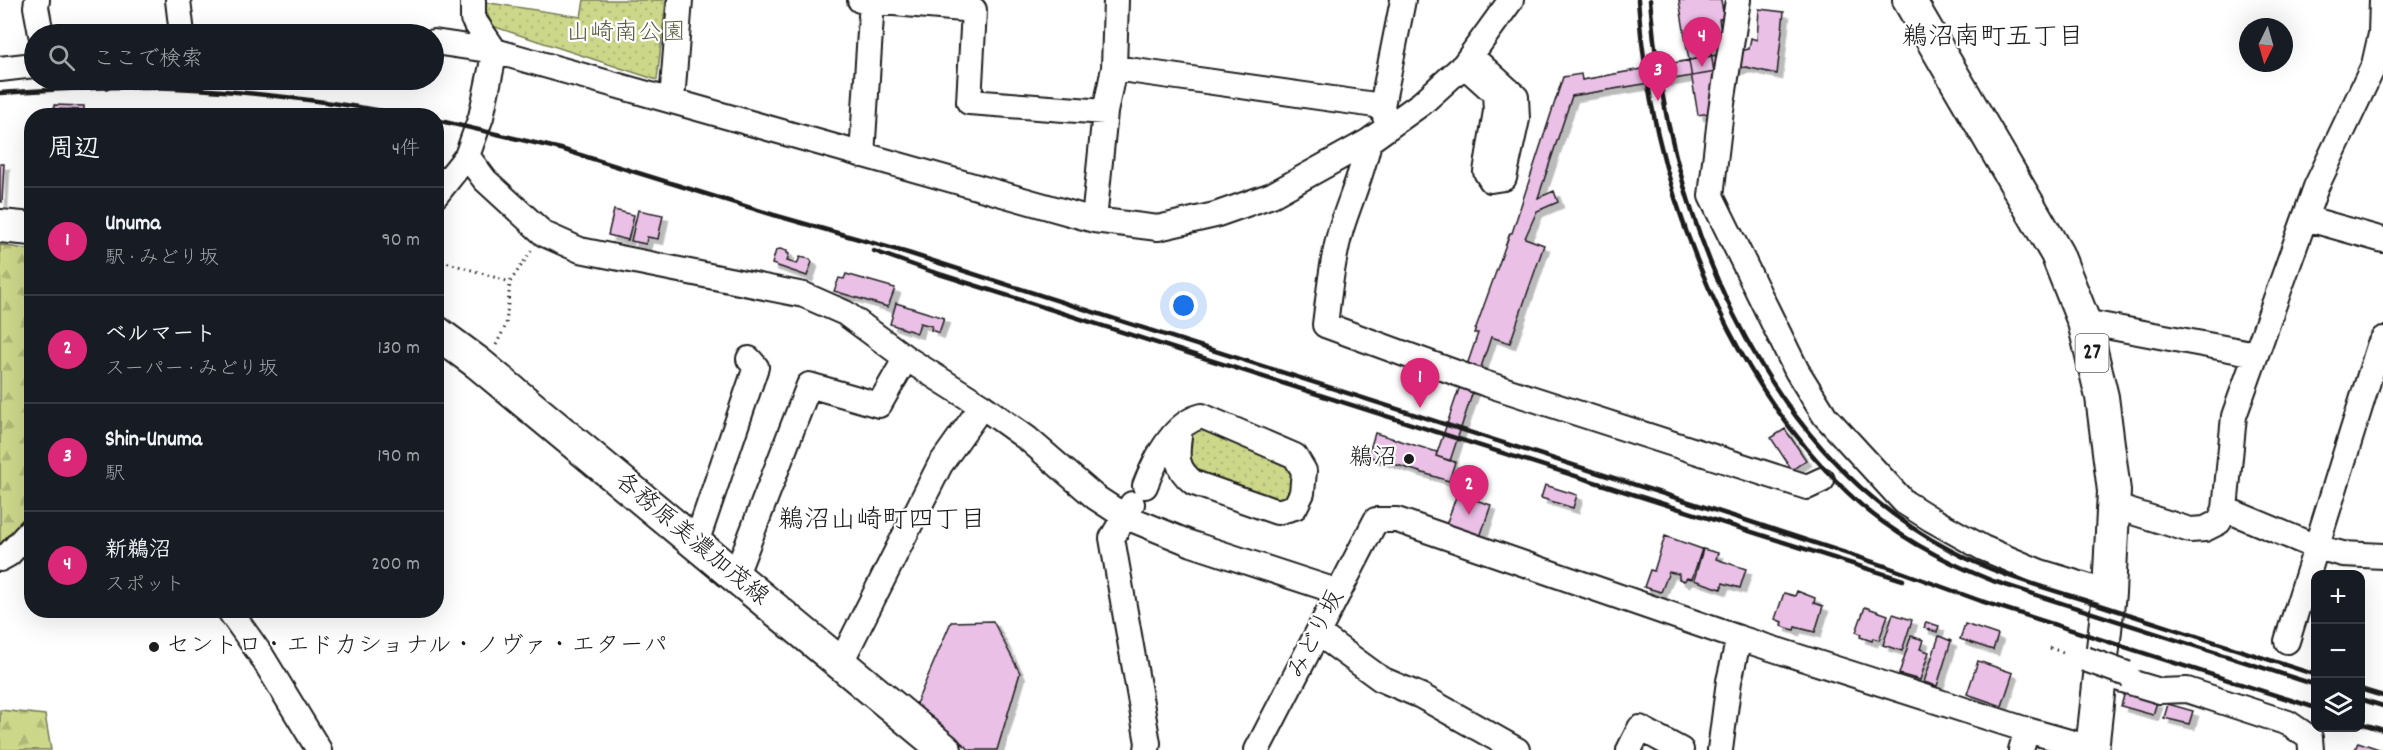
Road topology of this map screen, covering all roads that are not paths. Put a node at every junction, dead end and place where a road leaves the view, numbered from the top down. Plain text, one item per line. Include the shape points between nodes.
1 (37, 0) edge
2 (178, 0) edge
3 (473, 0) edge
4 (680, 0) edge
5 (1116, 0) edge
6 (1403, 0) edge
7 (1511, 0) edge
8 (1738, 0) edge
9 (1909, 0) edge
10 (2382, 0) edge
11 (866, 1) edge
12 (39, 24) edge
13 (181, 24) edge
14 (444, 43) edge
15 (495, 51) junction
16 (24, 66) edge
17 (1114, 68) junction
18 (0, 69) edge
19 (2374, 85) edge
20 (672, 100) junction
21 (1105, 112) junction
22 (1380, 125) junction
23 (862, 155) junction
24 (467, 156) junction
25 (444, 185) edge
26 (2305, 218) junction
27 (1094, 220) junction
28 (0, 226) edge
29 (24, 228) edge
30 (2383, 240) edge
31 (2084, 322) junction
32 (444, 338) edge
33 (2383, 339) edge
34 (2256, 354) junction
35 (906, 358) junction
36 (749, 359) dead end
37 (982, 406) junction
38 (1180, 429) junction
39 (1183, 474) junction
40 (1822, 480) dead end
41 (1145, 486) junction
42 (2112, 506) junction
43 (2225, 509) junction
44 (1124, 516) junction
45 (24, 538) edge
46 (696, 543) junction
47 (2316, 547) junction
48 (2383, 556) edge
49 (0, 559) edge
50 (735, 577) junction
51 (1339, 592) junction
52 (2109, 593) junction
53 (235, 618) edge
54 (1318, 633) junction
55 (1739, 638) junction
56 (2287, 640) dead end
57 (841, 662) junction
58 (2104, 669) junction
59 (2024, 740) edge
60 (2092, 748) edge
61 (319, 750) edge
62 (945, 750) edge
63 (1147, 750) edge
64 (1257, 750) edge
65 (1517, 750) edge
66 (1629, 750) edge
67 (1681, 750) edge
68 (1720, 750) edge
69 (2311, 750) edge

1 - 12 street
2 - 13 street
3 - 15 street via 473,19
4 - 20 street
5 - 17 street
6 - 22 street
7 - 22 street via 1467,61 1422,103
8 - 52 street via 1711,196 1797,371 1819,407 1904,502 1983,548 2040,572
9 - 31 main road, 27 via 2052,244
10 - 19 street
11 - 21 street via 974,10 969,102
11 - 23 street
14 - 15 street
15 - 20 street
15 - 24 street via 481,117
16 - 18 street
17 - 21 street
17 - 22 street
19 - 26 street via 2316,187
20 - 23 street
21 - 27 street
22 - 27 street via 1272,195 1215,215 1158,228
22 - 40 street via 1339,240 1325,325 1484,383 1807,487
23 - 27 street
24 - 25 street
24 - 35 street via 485,180 544,234 580,250 804,295 845,313
26 - 30 street
26 - 34 street
28 - 29 main road
31 - 34 street
31 - 42 main road, 27 via 2102,397 2114,491
32 - 46 main road, 各務原美濃加茂線
33 - 47 street
34 - 43 street via 2234,417
35 - 37 street
35 - 50 street via 879,405 809,385
36 - 46 street via 756,367
37 - 44 street
37 - 57 street via 940,465
38 - 39 street via 1177,456
38 - 39 street via 1202,416 1294,456 1304,471 1302,493 1295,507 1277,512 1194,483
38 - 41 street via 1154,463
39 - 41 street via 1162,472
41 - 44 street
42 - 43 street via 2197,531 2218,522
42 - 52 main road, 27
43 - 47 street
44 - 51 street via 1192,544
44 - 63 street via 1112,538
45 - 49 street
46 - 50 main road, 各務原美濃加茂線
47 - 48 street via 2343,554
47 - 56 street
50 - 57 main road, 各務原美濃加茂線
51 - 54 street, みどり坂
51 - 55 street, みどり坂 via 1376,520 1397,520
52 - 58 main road, 27
53 - 61 street
54 - 64 street, みどり坂
54 - 65 street via 1381,679 1421,696
55 - 59 street
55 - 68 street
57 - 62 main road, 各務原美濃加茂線
58 - 60 main road, 27
58 - 69 street via 2160,691 2187,690 2288,723 2310,738
59 - 60 street
66 - 67 street via 1640,728

